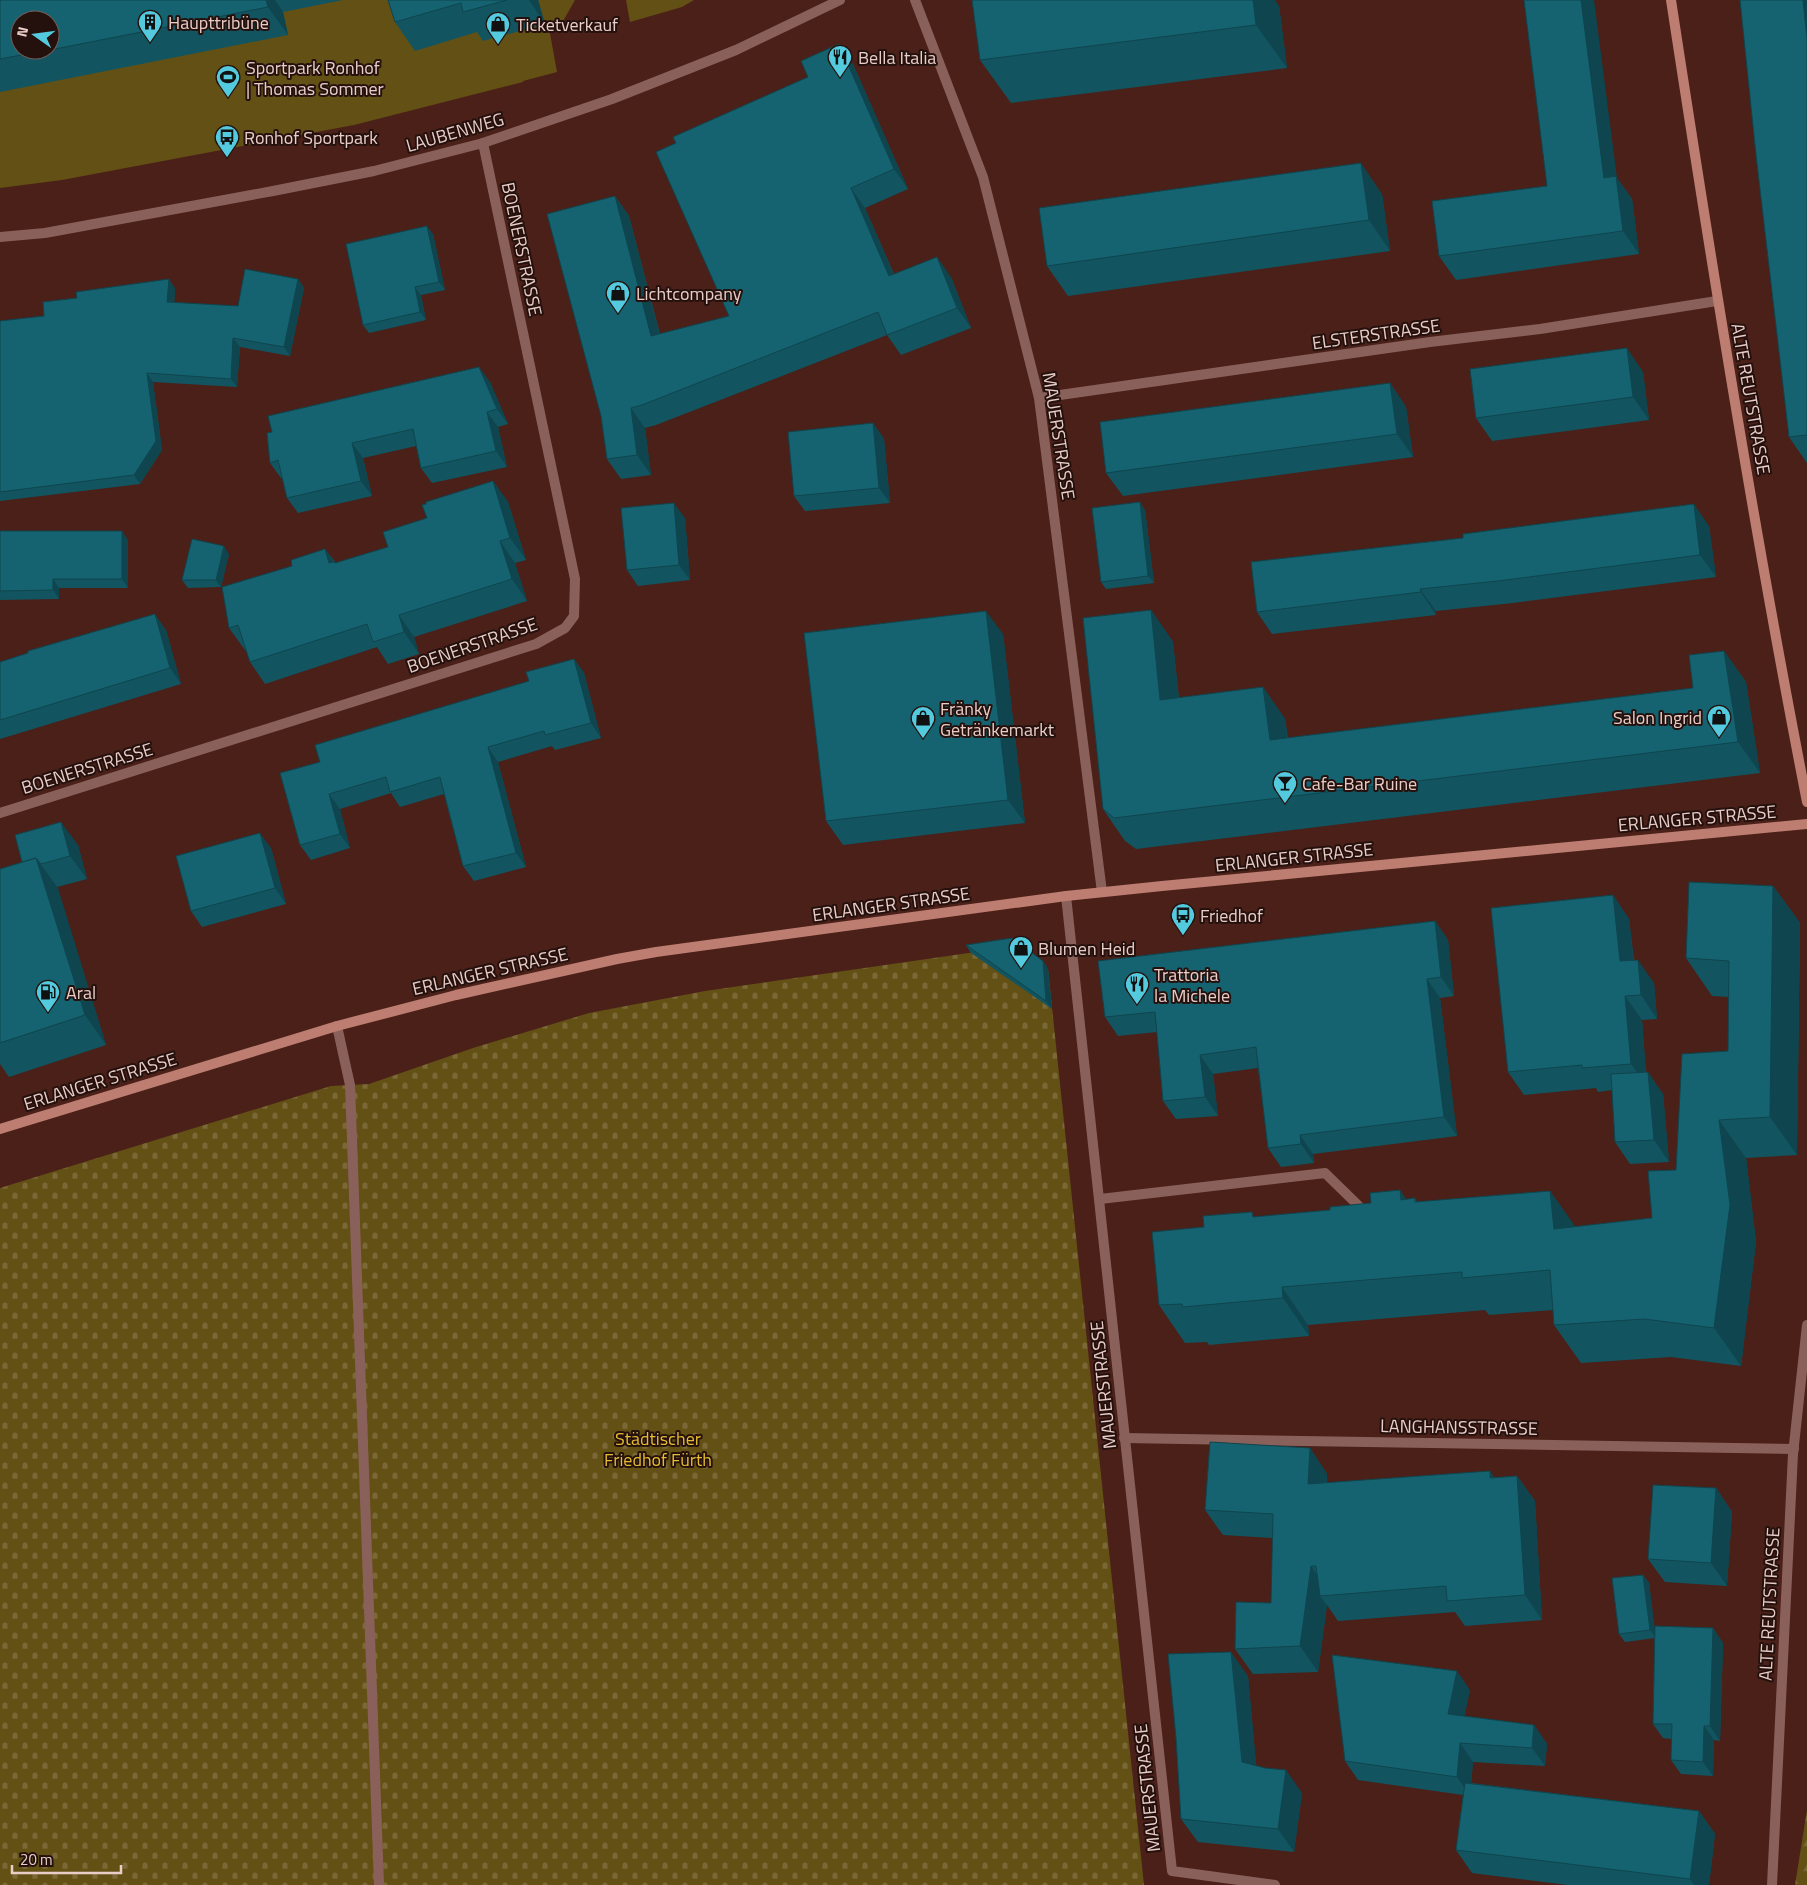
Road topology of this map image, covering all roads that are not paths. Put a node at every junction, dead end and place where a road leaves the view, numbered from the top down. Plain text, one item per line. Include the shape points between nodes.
1 (840, 0) edge
2 (915, 0) edge
3 (1671, 0) edge
4 (483, 143) junction
5 (0, 237) edge
6 (1718, 301) junction
7 (1039, 398) junction
8 (1807, 802) edge
9 (0, 813) edge
10 (1807, 824) edge
11 (1102, 892) junction
12 (1066, 896) junction
13 (336, 1026) junction
14 (0, 1129) edge
15 (1100, 1199) junction
16 (1373, 1220) edge
17 (1807, 1326) edge
18 (1124, 1438) junction
19 (1794, 1449) junction
20 (379, 1885) edge
21 (1275, 1885) edge
22 (1772, 1885) edge

1 - 4 street, LAUBENWEG via 736,50 630,92
2 - 7 street, MAUERSTRASSE via 983,177
3 - 6 main road, ALTE REUTSTRASSE
4 - 5 street, LAUBENWEG via 374,171 247,196 45,233
4 - 9 street, BOENERSTRASSE via 576,579 574,616 565,628 536,644
6 - 7 street, ELSTERSTRASSE via 1540,329
6 - 8 main road, ALTE REUTSTRASSE via 1770,611
7 - 11 street, MAUERSTRASSE
10 - 11 main road, ERLANGER STRASSE
11 - 12 main road, ERLANGER STRASSE
12 - 13 main road, ERLANGER STRASSE via 656,952 465,993
12 - 15 street, MAUERSTRASSE
13 - 14 main road, ERLANGER STRASSE
13 - 20 street via 350,1085
15 - 16 street via 1325,1173
15 - 18 street, MAUERSTRASSE
17 - 19 street, ALTE REUTSTRASSE
18 - 19 street, LANGHANSSTRASSE
18 - 21 street, MAUERSTRASSE via 1172,1871
19 - 22 street, ALTE REUTSTRASSE

